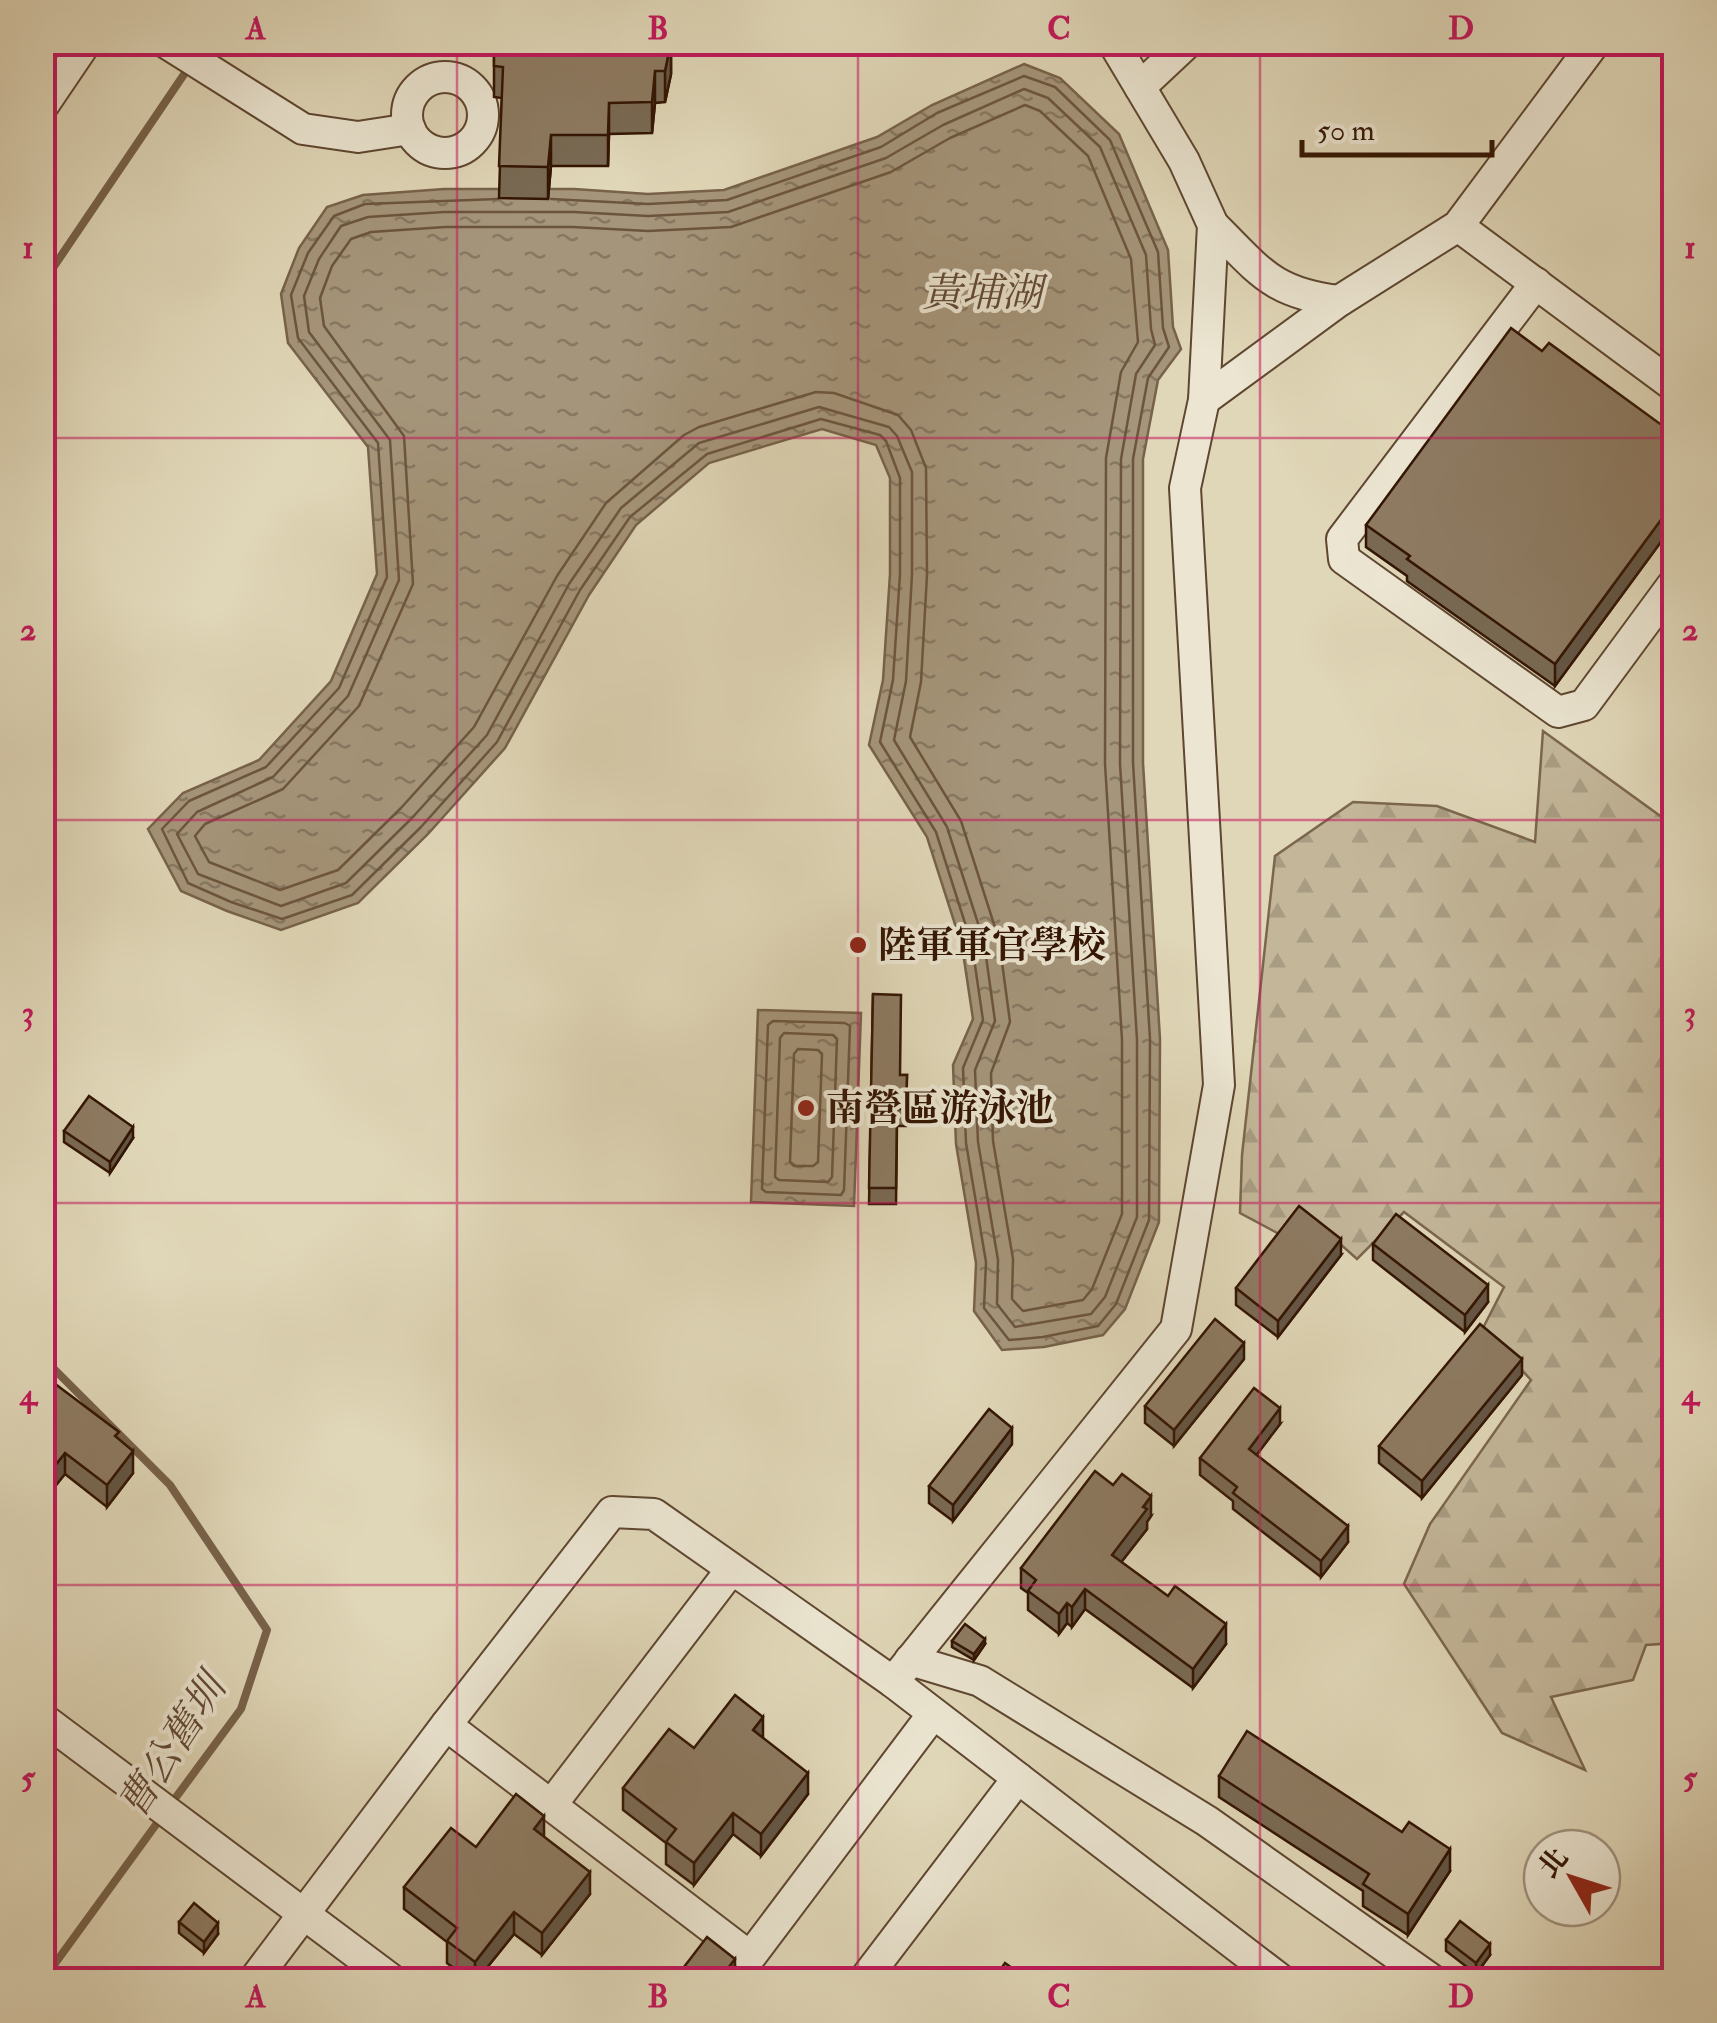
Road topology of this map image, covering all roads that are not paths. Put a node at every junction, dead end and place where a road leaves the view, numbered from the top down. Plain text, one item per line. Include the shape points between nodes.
1 (86, 42) edge
2 (1113, 42) edge
3 (1188, 42) edge
4 (1595, 42) edge
5 (170, 45) edge
6 (1140, 87) junction
7 (42, 108) edge
8 (410, 129) dead end
9 (1212, 225) junction
10 (1458, 226) junction
11 (1536, 283) junction
12 (1339, 301) junction
13 (1674, 386) edge
14 (1204, 400) junction
15 (1674, 582) edge
16 (731, 1570) junction
17 (901, 1671) junction
18 (933, 1714) junction
19 (42, 1718) edge
20 (446, 1725) junction
21 (1018, 1778) junction
22 (552, 1804) junction
23 (305, 1915) junction
24 (254, 1980) edge
25 (392, 1980) edge
26 (864, 1980) edge
27 (1281, 1980) edge
28 (1432, 1980) edge

1 - 7 street
2 - 6 street
3 - 6 street
4 - 10 street
5 - 8 street via 303,129 358,138
6 - 9 street via 1184,160
9 - 12 street via 1269,280 1302,296
9 - 14 street
10 - 11 street
10 - 12 street
11 - 13 street
11 - 15 street via 1342,539 1344,559 1558,712 1584,704
12 - 14 street
14 - 17 street via 1185,488 1219,1085 1176,1329
16 - 17 street
16 - 20 street via 654,1514 612,1512
16 - 22 street
17 - 18 street
17 - 28 street via 980,1681 1207,1821
18 - 21 street
18 - 22 street via 750,1957
19 - 23 street
20 - 22 street
20 - 23 street
21 - 26 street
21 - 27 street
23 - 24 street
23 - 25 street

